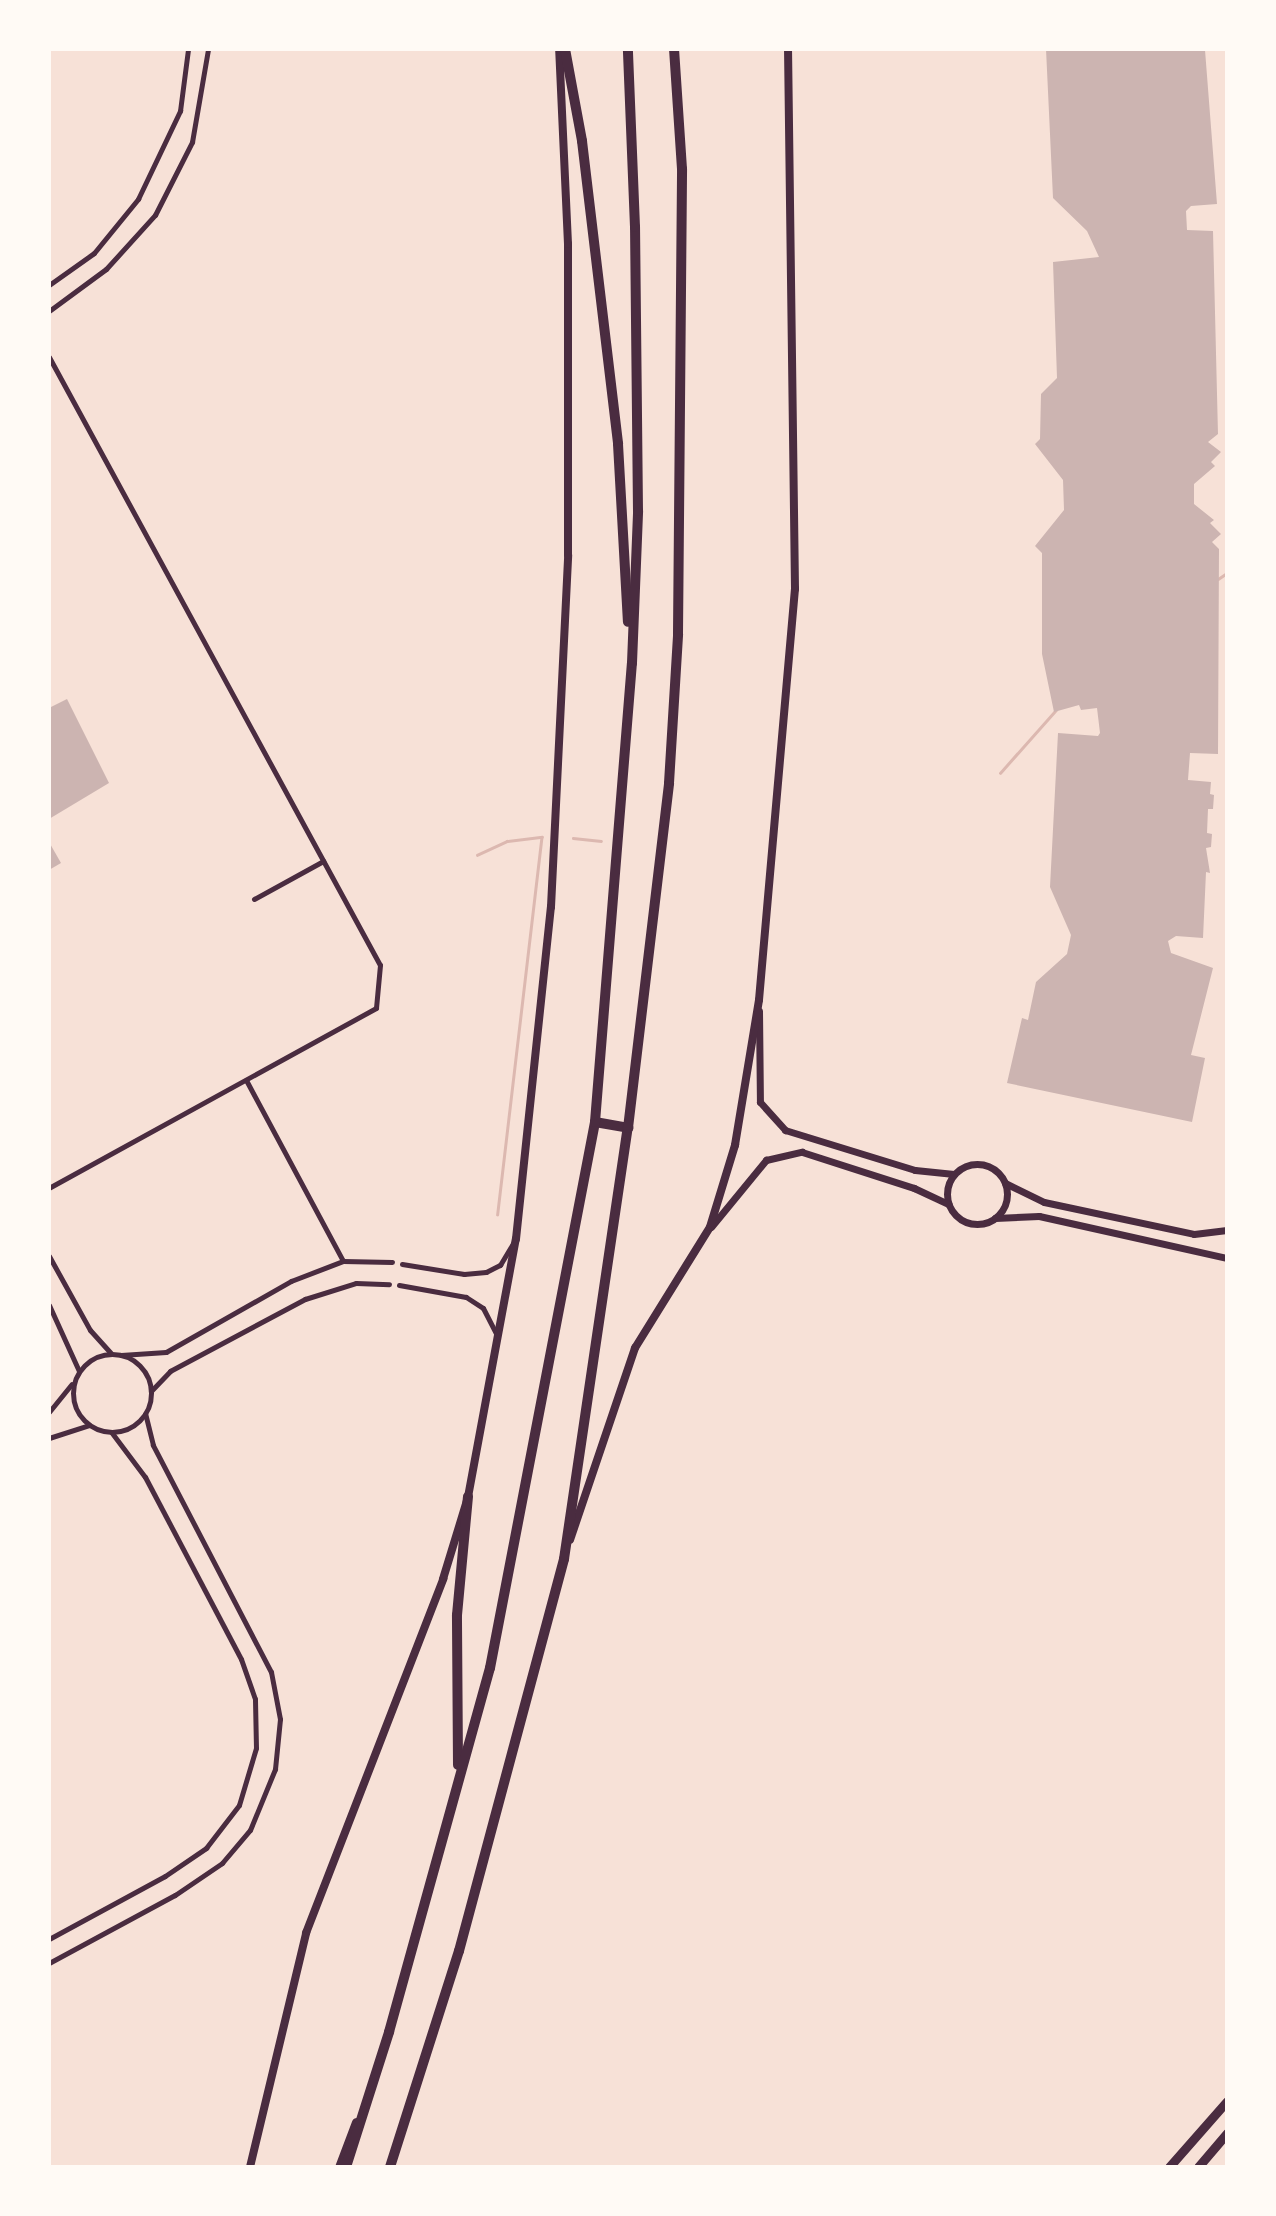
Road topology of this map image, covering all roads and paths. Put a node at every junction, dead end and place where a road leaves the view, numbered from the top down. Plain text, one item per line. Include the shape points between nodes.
1 (188, 49) edge
2 (208, 49) edge
3 (559, 49) edge
4 (565, 49) edge
5 (628, 49) edge
6 (674, 49) edge
7 (788, 49) edge
8 (49, 285) edge
9 (49, 311) edge
10 (49, 357) edge
11 (631, 674) junction
12 (323, 861) junction
13 (254, 899) dead end
14 (760, 1000) junction
15 (246, 1080) junction
16 (595, 1122) junction
17 (628, 1128) junction
18 (954, 1174) junction
19 (1005, 1183) junction
20 (49, 1188) edge
21 (948, 1204) junction
22 (995, 1218) junction
23 (710, 1227) junction
24 (1227, 1230) edge
25 (516, 1239) junction
26 (49, 1255) edge
27 (1227, 1258) edge
28 (343, 1261) junction
29 (392, 1262) dead end
30 (402, 1264) dead end
31 (389, 1284) dead end
32 (399, 1285) dead end
33 (49, 1305) edge
34 (498, 1337) junction
35 (111, 1353) junction
36 (121, 1354) junction
37 (79, 1371) junction
38 (74, 1381) junction
39 (151, 1391) junction
40 (49, 1412) edge
41 (145, 1414) junction
42 (89, 1425) junction
43 (112, 1433) junction
44 (49, 1438) edge
45 (468, 1497) junction
46 (564, 1559) junction
47 (458, 1779) junction
48 (49, 1939) edge
49 (49, 1964) edge
50 (390, 2032) junction
51 (1227, 2101) edge
52 (1227, 2133) edge
53 (250, 2167) edge
54 (339, 2167) edge
55 (346, 2167) edge
56 (390, 2167) edge
57 (1169, 2167) edge
58 (1198, 2167) edge

1 - 8 street via 180,111 138,199 94,253
2 - 9 street via 192,142 155,215 106,269
3 - 25 main road via 568,244 568,555 551,907
4 - 11 highway via 582,141 618,444
5 - 11 highway via 638,511
6 - 17 highway via 682,169 678,634 669,783
7 - 14 main road via 795,589
10 - 12 street
11 - 16 highway
12 - 13 street
12 - 15 street via 380,965 376,1008
14 - 18 street via 760,1102 785,1130 915,1170
14 - 23 main road via 735,1145
15 - 20 street
15 - 28 street
16 - 17 highway
16 - 47 highway via 490,1668
17 - 46 highway
18 - 19 street via 979,1164 997,1171
18 - 21 street via 948,1185
19 - 22 street via 1007,1199
19 - 24 street via 1044,1202 1180,1231
21 - 22 street via 970,1223
21 - 23 street via 914,1188 802,1152 766,1160
22 - 27 street via 1039,1216
23 - 46 main road via 635,1348
25 - 30 street via 500,1265 486,1272 464,1274
25 - 34 main road
26 - 35 street via 90,1330
28 - 29 street
28 - 36 street via 291,1282 166,1352
31 - 39 street via 356,1283 314,1295 170,1371
32 - 34 street via 467,1297 483,1308
33 - 37 street
34 - 45 main road
35 - 36 street
35 - 37 street
36 - 39 street via 143,1368
37 - 38 street
38 - 40 street
38 - 42 street via 74,1405
39 - 41 street
41 - 43 street via 125,1430
41 - 49 street via 153,1445 271,1672 280,1719 275,1769 250,1830 222,1863 181,1891
42 - 43 street
42 - 44 street
43 - 48 street via 145,1477 241,1659 255,1699 256,1748 239,1805 205,1849 166,1876
45 - 47 highway via 457,1615
45 - 53 main road via 443,1579 306,1933
46 - 56 highway via 459,1951
47 - 50 highway
50 - 54 main road
50 - 55 highway
51 - 57 main road
52 - 58 main road

